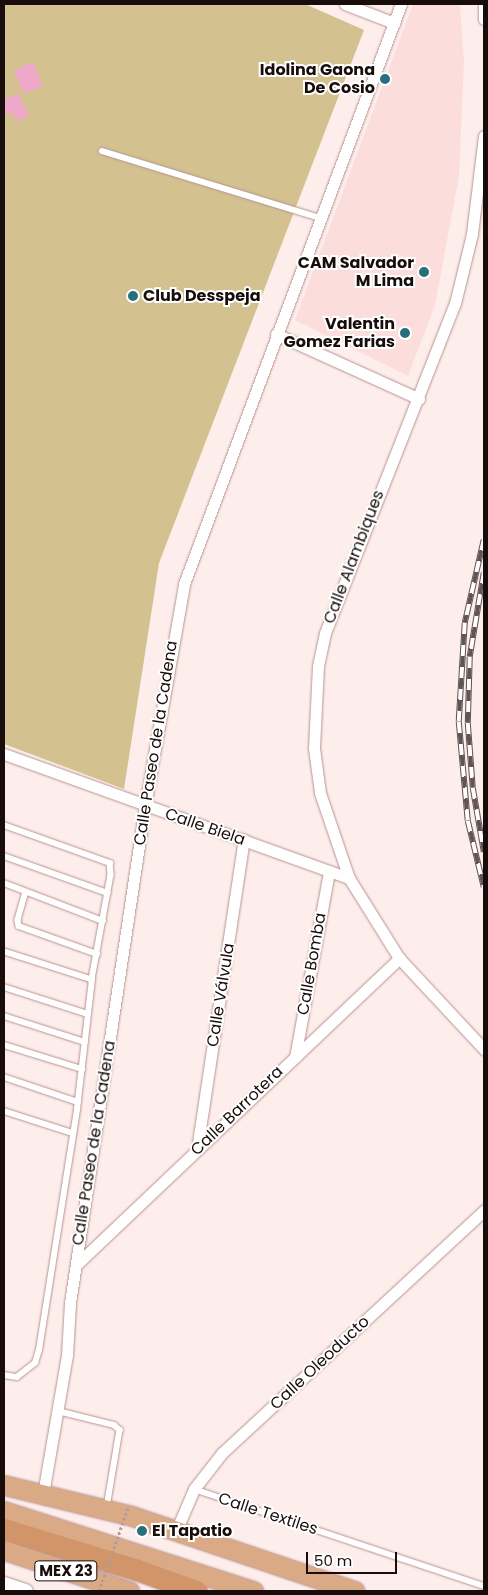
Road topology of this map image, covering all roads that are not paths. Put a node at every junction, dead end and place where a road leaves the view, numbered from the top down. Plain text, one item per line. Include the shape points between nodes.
1 (344, 4) edge
2 (401, 4) edge
3 (484, 4) edge
4 (484, 19) edge
5 (394, 24) junction
6 (484, 136) edge
7 (102, 150) dead end
8 (484, 191) edge
9 (476, 208) junction
10 (320, 218) junction
11 (276, 334) junction
12 (419, 399) junction
13 (4, 754) edge
14 (145, 806) junction
15 (4, 825) edge
16 (244, 840) junction
17 (4, 856) edge
18 (329, 871) junction
19 (349, 878) junction
20 (4, 883) edge
21 (26, 892) junction
22 (108, 893) junction
23 (103, 921) junction
24 (4, 952) edge
25 (97, 954) junction
26 (399, 958) junction
27 (92, 980) junction
28 (4, 987) edge
29 (88, 1014) junction
30 (4, 1016) edge
31 (85, 1042) junction
32 (4, 1045) edge
33 (484, 1049) edge
34 (295, 1057) junction
35 (82, 1070) junction
36 (4, 1077) edge
37 (78, 1102) junction
38 (4, 1110) edge
39 (73, 1133) junction
40 (197, 1149) junction
41 (484, 1210) edge
42 (76, 1265) junction
43 (4, 1375) edge
44 (58, 1411) junction
45 (4, 1485) edge
46 (194, 1489) junction
47 (43, 1494) junction
48 (106, 1510) junction
49 (4, 1511) edge
50 (4, 1529) edge
51 (176, 1531) junction
52 (4, 1550) edge
53 (242, 1553) junction
54 (4, 1584) edge
55 (484, 1586) edge
56 (26, 1591) edge
57 (129, 1591) edge
58 (196, 1591) edge
59 (253, 1591) edge
60 (312, 1591) edge
61 (355, 1591) edge

1 - 5 street
2 - 5 street, Calle Paseo de la Cadena
3 - 4 street
5 - 10 street, Calle Paseo de la Cadena
6 - 9 street
7 - 10 lane
8 - 9 street
9 - 12 street, Calle Alambiques via 455,303
10 - 11 street, Calle Paseo de la Cadena
11 - 12 street
11 - 14 street, Calle Paseo de la Cadena via 184,584
12 - 19 street, Calle Alambiques via 332,608 318,666 314,748 320,793
13 - 14 street, Calle Biela
14 - 16 street, Calle Biela
14 - 42 street, Calle Paseo de la Cadena
15 - 22 lane via 110,863
16 - 18 street, Calle Biela
16 - 40 street, Calle Válvula
17 - 22 lane
18 - 19 street, Calle Biela
18 - 34 street, Calle Bomba
19 - 26 street, Calle Alambiques
20 - 21 lane
21 - 23 lane
21 - 25 lane via 19,926
22 - 23 lane
23 - 25 lane
24 - 27 lane
25 - 27 lane
26 - 33 street, Calle Alambiques
26 - 34 street, Calle Barrotera
27 - 29 lane
28 - 29 lane
29 - 31 lane
30 - 31 lane
31 - 35 lane
32 - 35 lane
34 - 40 street, Calle Barrotera
35 - 37 lane
36 - 37 lane
37 - 39 lane
38 - 39 lane
39 - 43 lane via 39,1350 35,1363 17,1377
40 - 42 street, Calle Barrotera
41 - 46 street, Calle Oleoducto via 222,1453
42 - 44 street, Calle Paseo de la Cadena
44 - 47 street, Calle Paseo de la Cadena
44 - 48 lane via 114,1425 120,1430
45 - 47 highway
46 - 51 street, Calle Oleoducto
46 - 55 lane, Calle Textiles
47 - 48 highway
48 - 51 highway
49 - 59 highway, MEX 23
50 - 58 highway
51 - 53 highway
52 - 57 highway, MEX 23
53 - 60 highway
53 - 61 highway
54 - 56 street

